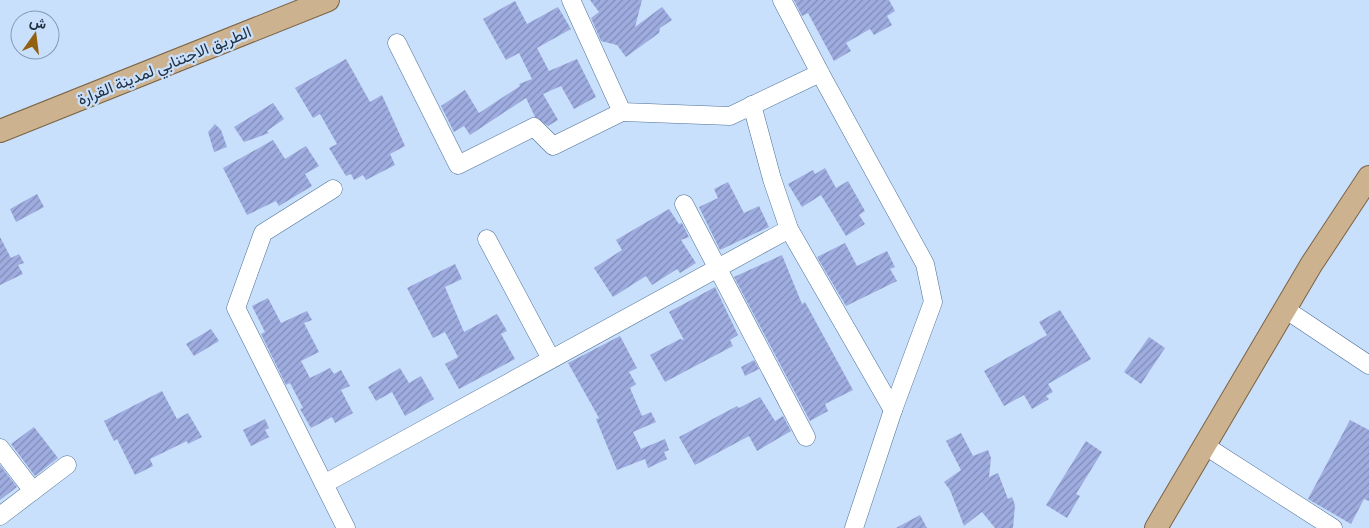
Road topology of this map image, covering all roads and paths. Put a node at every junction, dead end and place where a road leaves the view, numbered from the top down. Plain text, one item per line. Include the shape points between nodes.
1 (328, 0) edge
2 (570, 0) edge
3 (782, 0) edge
4 (397, 43) dead end
5 (820, 73) junction
6 (752, 105) junction
7 (622, 112) junction
8 (0, 131) edge
9 (1369, 177) edge
10 (332, 189) dead end
11 (684, 204) dead end
12 (789, 229) junction
13 (487, 238) dead end
14 (719, 267) junction
15 (1285, 309) junction
16 (551, 359) junction
17 (1369, 364) edge
18 (893, 410) junction
19 (806, 437) dead end
20 (1204, 445) junction
21 (0, 448) edge
22 (67, 465) dead end
23 (324, 484) junction
24 (32, 491) junction
25 (0, 516) edge
26 (346, 528) edge
27 (854, 528) edge
28 (1156, 528) edge
29 (1333, 528) edge

1 - 8 main road, الطريق الاجتنابي لمدينة القرارة
2 - 7 street
3 - 5 street
4 - 7 street via 458,165 534,127 553,146
5 - 6 street
5 - 18 street via 925,264 933,302
6 - 7 street via 730,116
6 - 12 street
9 - 15 main road
10 - 23 street via 263,233 236,308
11 - 14 street
12 - 14 street
12 - 18 street
13 - 16 street
14 - 16 street
14 - 19 street
15 - 17 street
15 - 20 main road
16 - 23 street
18 - 27 street
20 - 28 main road
20 - 29 street
21 - 24 street
22 - 24 street
23 - 26 street
24 - 25 street

